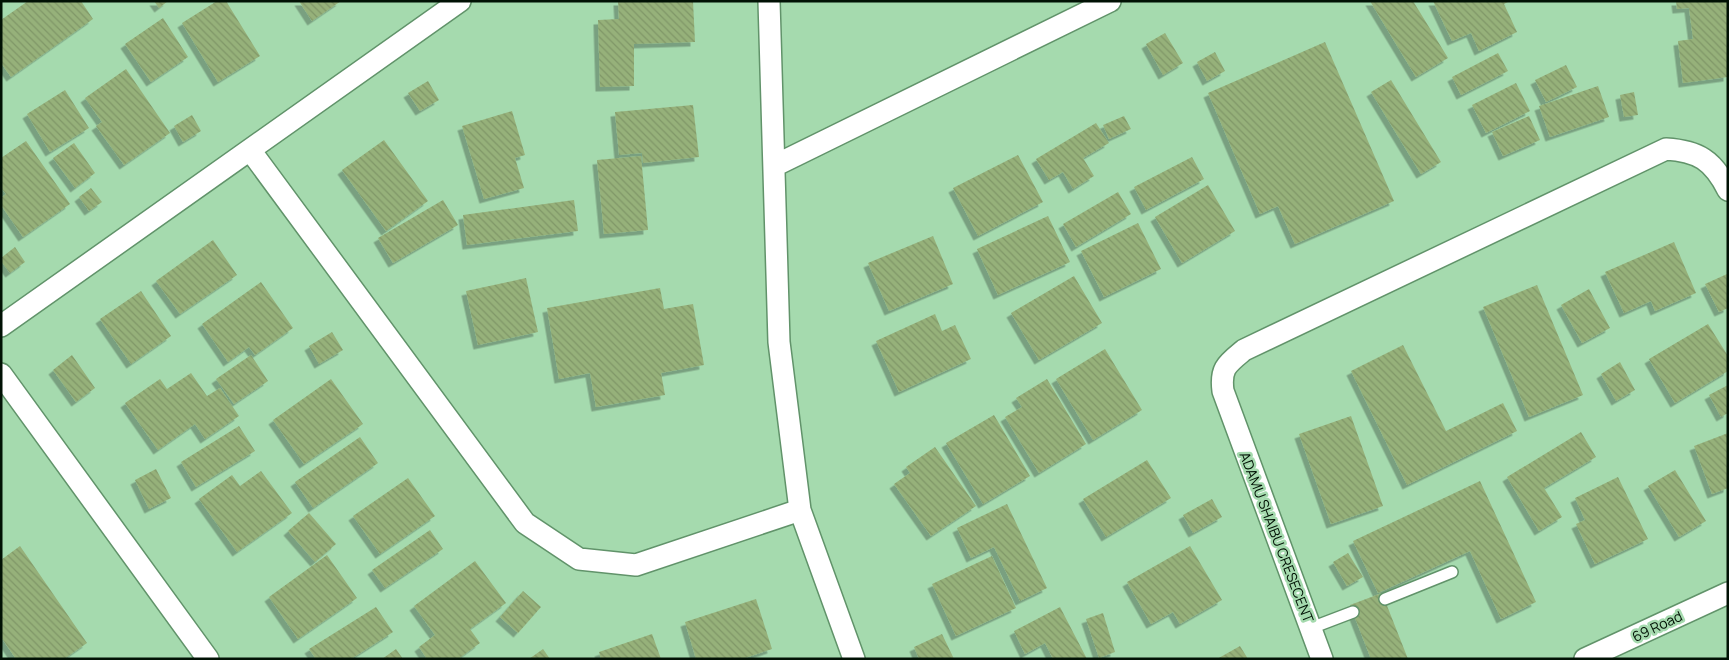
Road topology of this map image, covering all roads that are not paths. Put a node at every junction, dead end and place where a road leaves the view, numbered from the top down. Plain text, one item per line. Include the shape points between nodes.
1 (460, 1) edge
2 (769, 1) edge
3 (1110, 1) edge
4 (250, 150) junction
5 (774, 166) junction
6 (1725, 183) edge
7 (1, 326) edge
8 (1, 374) edge
9 (800, 510) junction
10 (1452, 572) dead end
11 (1728, 593) edge
12 (1385, 599) dead end
13 (1353, 612) dead end
14 (1311, 628) junction
15 (208, 659) edge
16 (854, 659) edge
17 (1322, 659) edge
18 (1586, 659) edge

1 - 4 street
2 - 5 street
3 - 5 street
4 - 7 street
4 - 9 street via 525,523 579,558 636,565
5 - 9 street via 779,342
6 - 14 street, ADAMU SHAIBU CRESECENT via 1706,159 1687,151 1666,149 1244,350 1227,364 1221,375 1223,391
8 - 15 street
9 - 16 street
10 - 12 lane
11 - 18 street, 69 Road
13 - 14 lane
14 - 17 street, ADAMU SHAIBU CRESECENT

